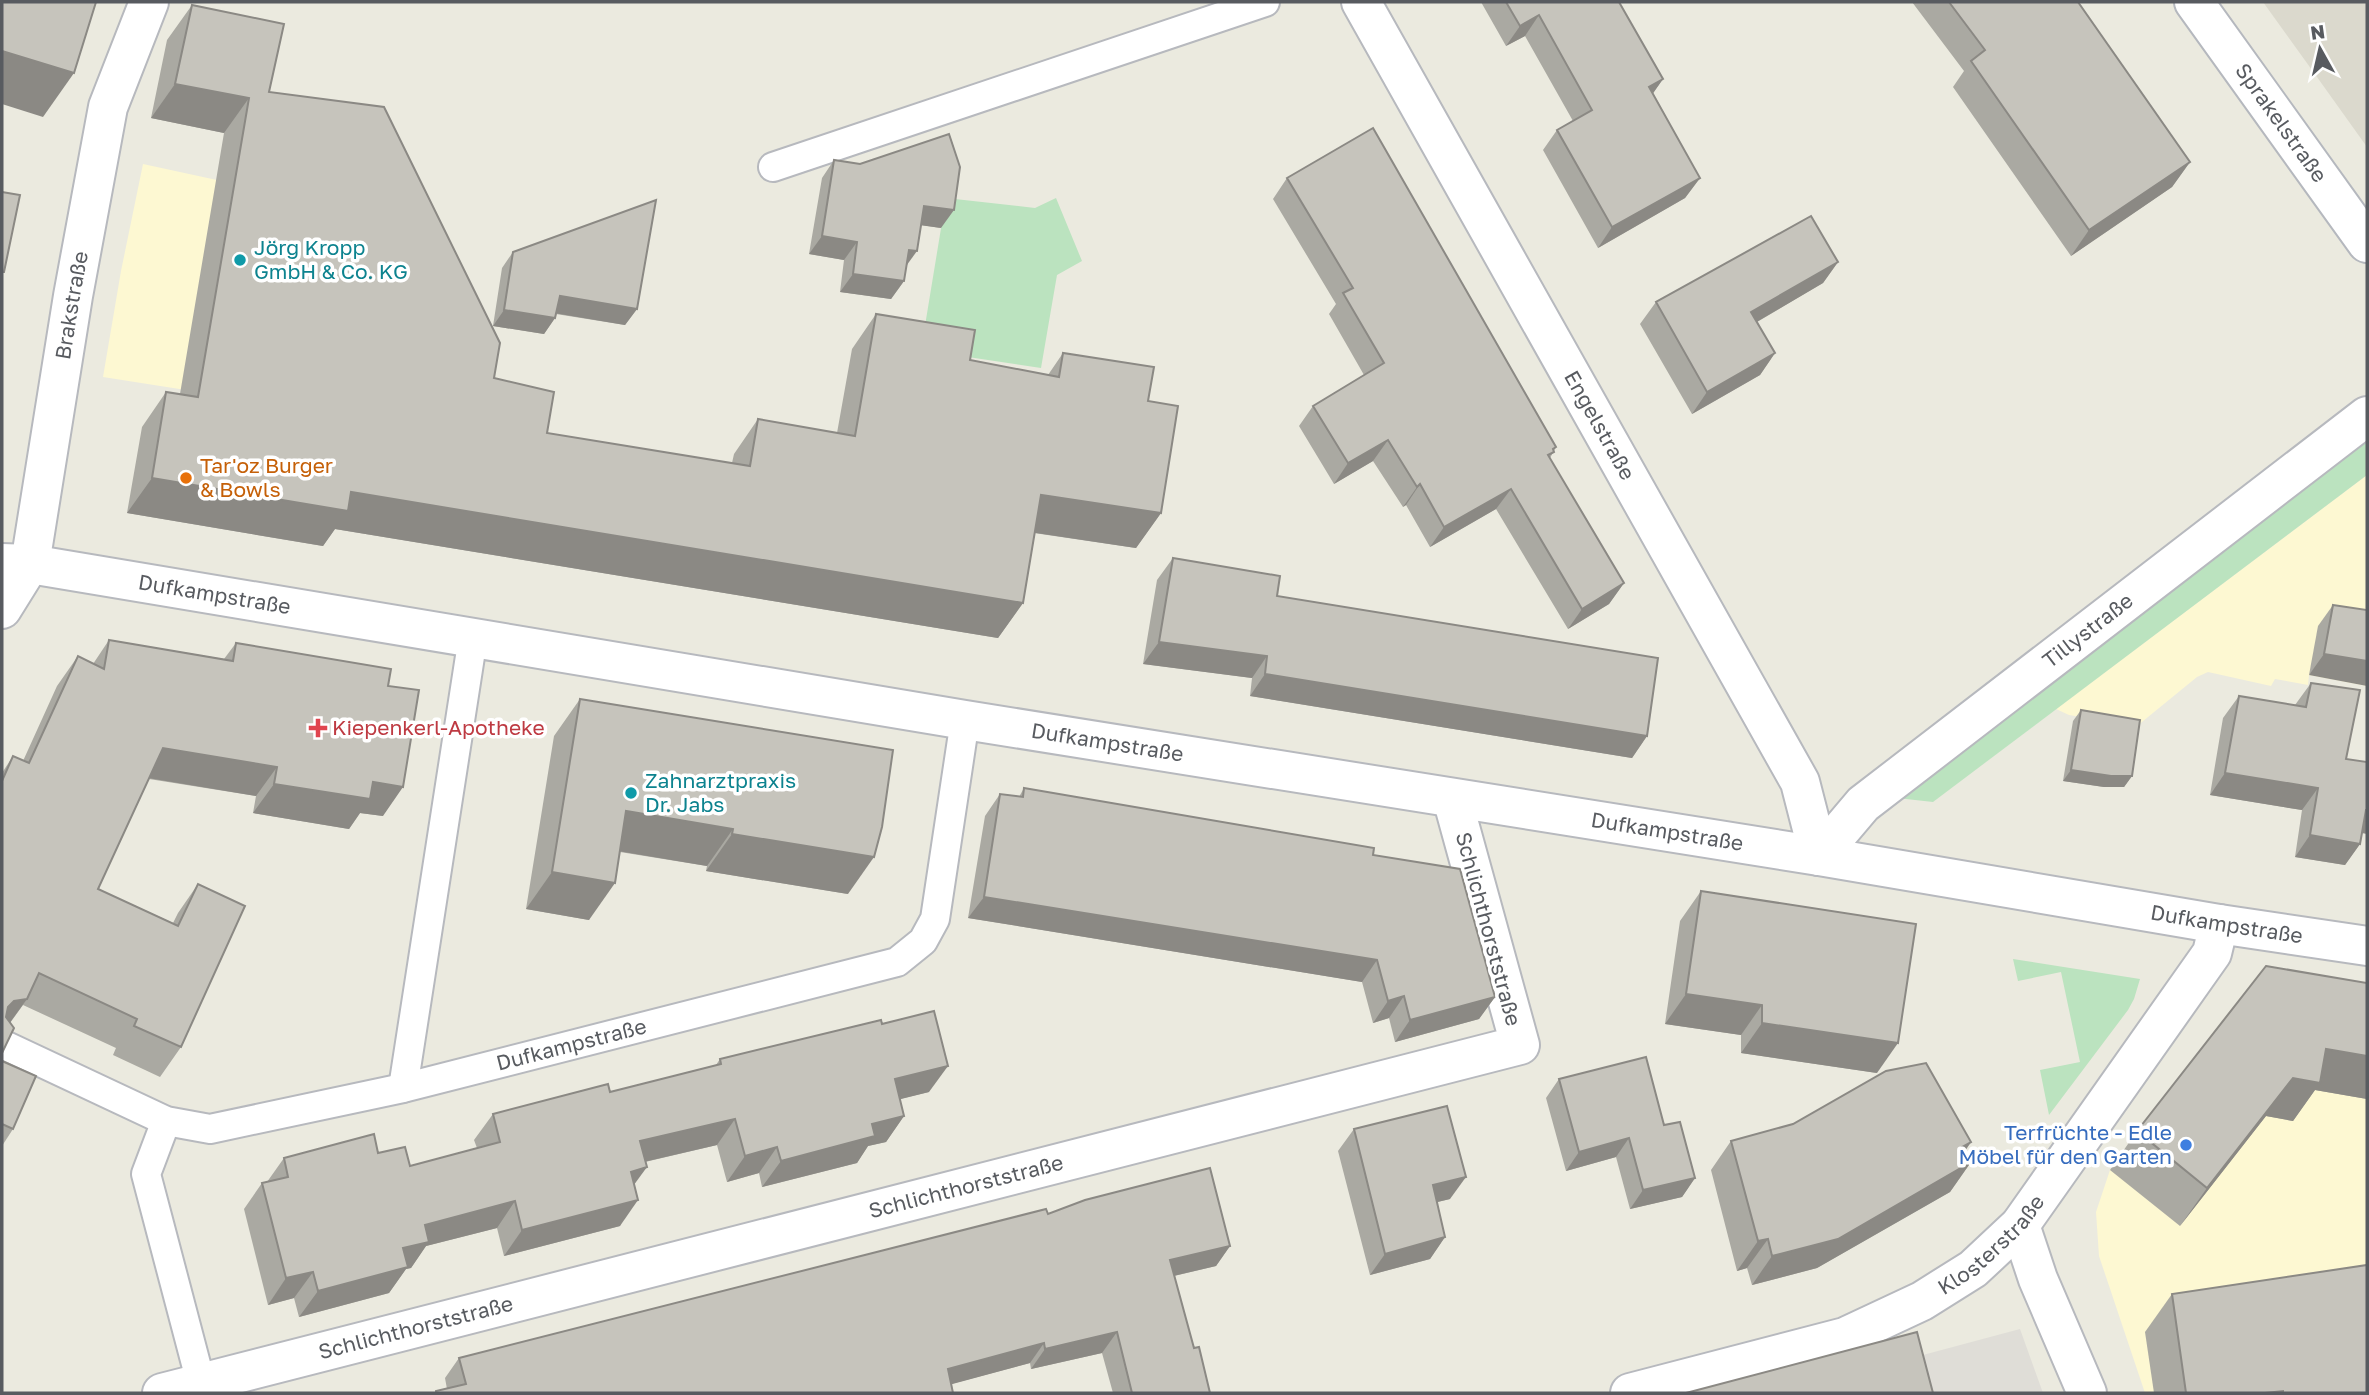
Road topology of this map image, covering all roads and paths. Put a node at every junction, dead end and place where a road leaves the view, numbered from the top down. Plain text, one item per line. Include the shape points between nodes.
1 (149, 2) edge
2 (1265, 2) edge
3 (1361, 2) edge
4 (2194, 2) edge
5 (773, 167) dead end
6 (2367, 243) edge
7 (2367, 416) edge
8 (16, 564) edge
9 (2, 609) edge
10 (473, 637) junction
11 (965, 720) junction
12 (1452, 798) junction
13 (1819, 856) junction
14 (2219, 924) junction
15 (2367, 946) edge
16 (2, 1044) edge
17 (403, 1088) junction
18 (166, 1121) junction
19 (2020, 1225) junction
20 (201, 1383) junction
21 (162, 1393) edge
22 (1630, 1393) edge
23 (2087, 1393) edge

1 - 8 street, Brakstraße via 108,107
2 - 5 lane
3 - 13 street, Engelstraße via 1800,782
4 - 6 street, Sprakelstraße
7 - 13 street, Tillystraße via 1863,804
8 - 9 street, Brakstraße
8 - 10 street, Dufkampstraße
10 - 11 street, Dufkampstraße
10 - 17 lane
11 - 12 street, Dufkampstraße
11 - 17 lane, Dufkampstraße via 935,919 923,941 897,962
12 - 13 street, Dufkampstraße
12 - 20 street, Schlichthorststraße via 1520,1045
13 - 14 street, Dufkampstraße
14 - 15 street, Dufkampstraße
14 - 19 street, Klosterstraße via 2213,953
16 - 18 lane, Dufkampstraße
17 - 18 lane, Dufkampstraße via 210,1129
18 - 20 lane via 146,1174
19 - 22 street, Klosterstraße via 1973,1269 1922,1301 1845,1337
19 - 23 street
20 - 21 street, Schlichthorststraße

